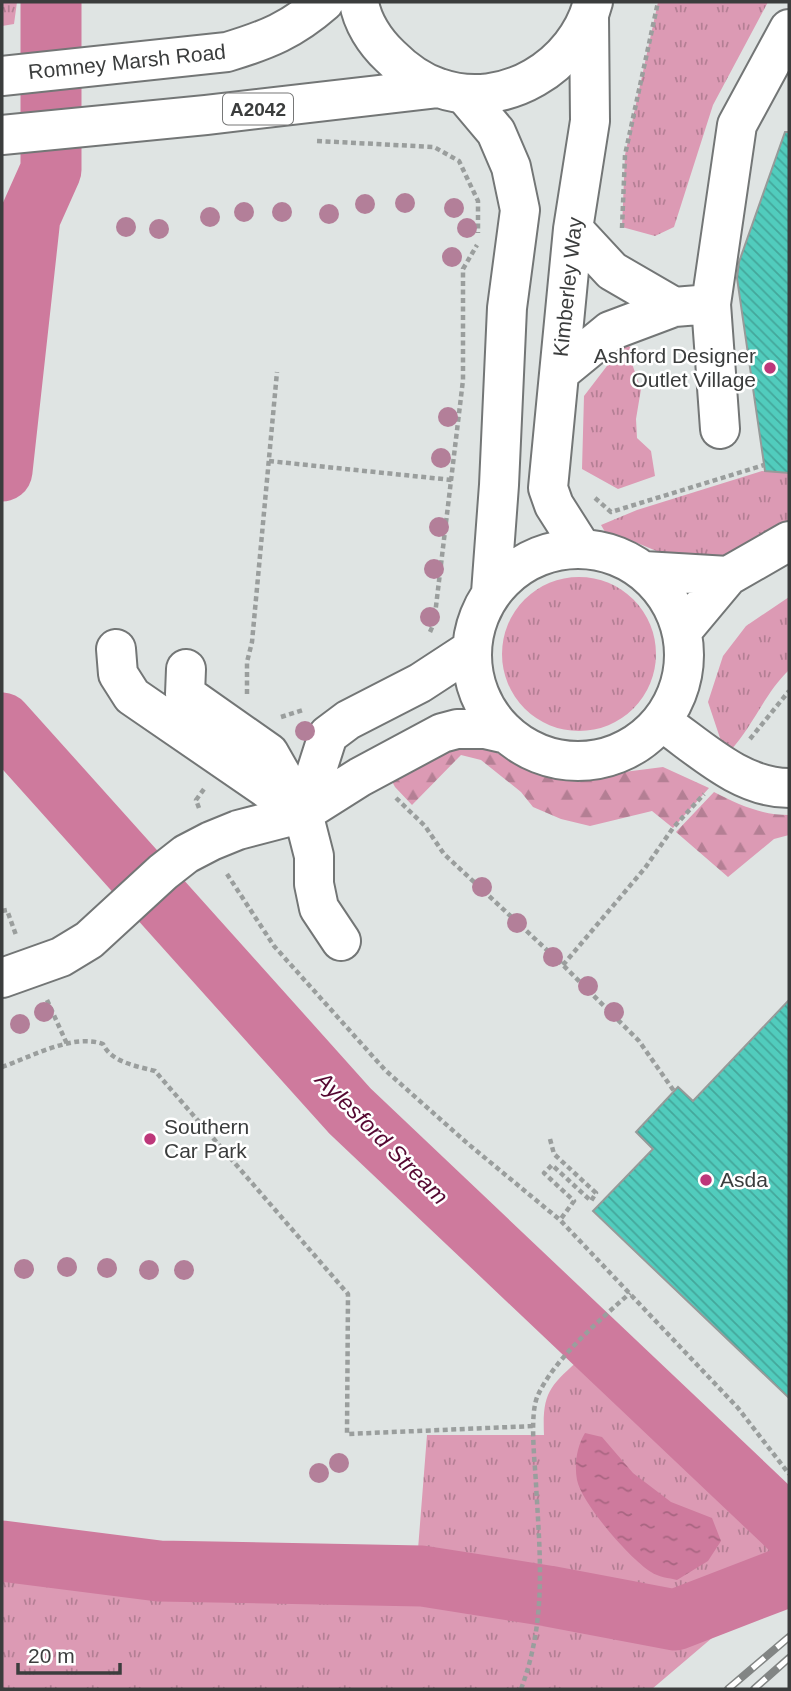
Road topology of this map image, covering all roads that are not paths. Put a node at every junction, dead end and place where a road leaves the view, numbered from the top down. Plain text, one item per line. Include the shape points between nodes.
1 (324, 2) edge
2 (359, 2) edge
3 (591, 10) edge
4 (789, 29) edge
5 (12, 75) edge
6 (452, 91) junction
7 (14, 134) edge
8 (573, 229) junction
9 (693, 305) junction
10 (560, 372) junction
11 (719, 429) dead end
12 (789, 541) edge
13 (582, 548) junction
14 (644, 571) junction
15 (728, 576) junction
16 (491, 593) junction
17 (682, 631) junction
18 (116, 649) dead end
19 (473, 662) junction
20 (186, 669) dead end
21 (662, 721) junction
22 (507, 734) junction
23 (789, 788) edge
24 (303, 813) junction
25 (341, 941) dead end
26 (17, 965) edge

1 - 5 street, Romney Marsh Road via 300,22 263,41 227,52
2 - 6 street via 379,45 406,71
3 - 6 street via 569,51 540,76 504,91
3 - 8 street, Kimberley Way via 590,121
4 - 9 street via 737,125
6 - 7 street, A2042
6 - 16 street via 496,132 511,167 520,210 507,308
8 - 9 street via 612,271
8 - 10 street, Kimberley Way
9 - 10 street via 610,331
9 - 11 street
10 - 13 street, Kimberley Way via 548,488
12 - 15 street
13 - 14 street via 615,555
13 - 16 street via 547,553 526,563
14 - 15 street
14 - 17 street via 668,598
15 - 17 street
16 - 19 street via 478,620
17 - 21 street via 684,663 677,694
18 - 24 street via 118,674 132,696
19 - 22 street via 481,697
19 - 24 street via 429,705 344,754
20 - 24 street via 185,694 269,753
21 - 22 street via 641,741 615,755 588,761 558,759 531,750
21 - 23 street via 746,779
22 - 24 street via 485,729 442,733
24 - 25 street via 314,856 319,908
24 - 26 street via 239,830 186,853 89,940 61,957

